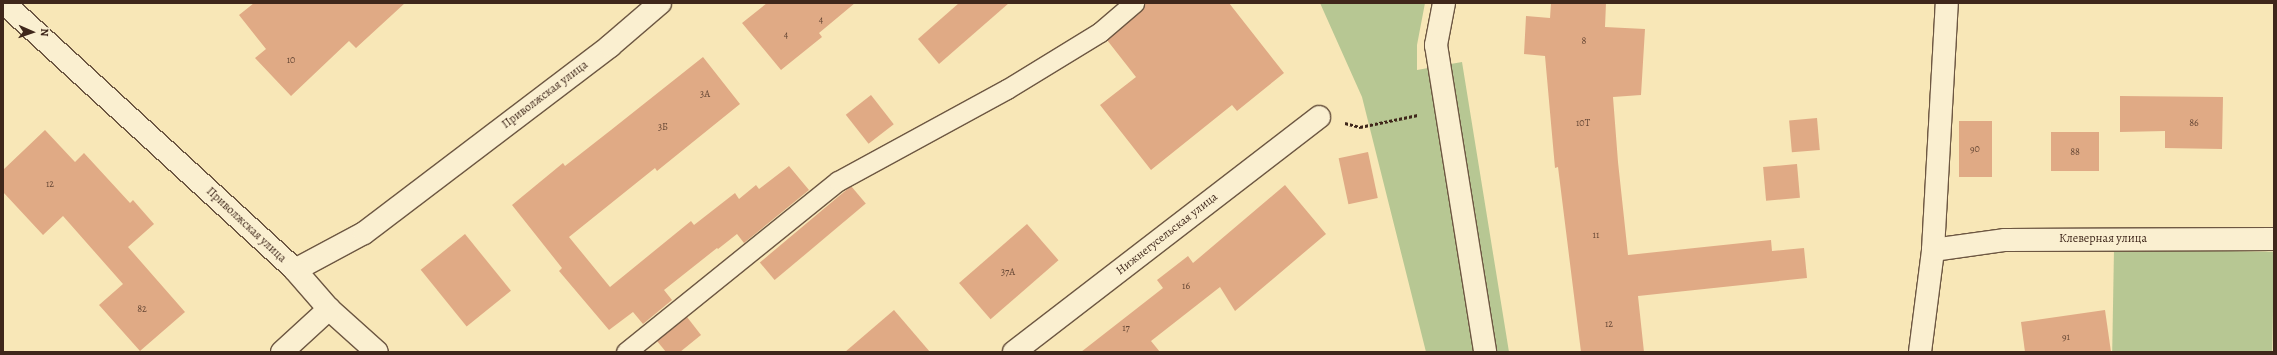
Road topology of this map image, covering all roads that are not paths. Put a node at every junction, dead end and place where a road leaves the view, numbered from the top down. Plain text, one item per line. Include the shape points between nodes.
1 (4, 3) edge
2 (660, 3) edge
3 (1134, 3) edge
4 (1444, 3) edge
5 (1947, 3) edge
6 (1320, 117) road end
7 (2274, 239) edge
8 (1933, 250) junction
9 (295, 270) junction
10 (329, 309) junction
11 (282, 352) edge
12 (377, 352) edge
13 (626, 352) edge
14 (1014, 352) edge
15 (1485, 352) edge
16 (1920, 352) edge

1 - 9 street, Приволжская улица
2 - 9 street, Приволжская улица via 610,46 364,233
3 - 13 lane via 1100,32 1007,89 838,181
4 - 15 street via 1436,45
5 - 8 street
6 - 14 street, Нижнегусельская улица
7 - 8 street, Клеверная улица via 2005,240
8 - 16 street
9 - 10 street
10 - 11 street
10 - 12 street

